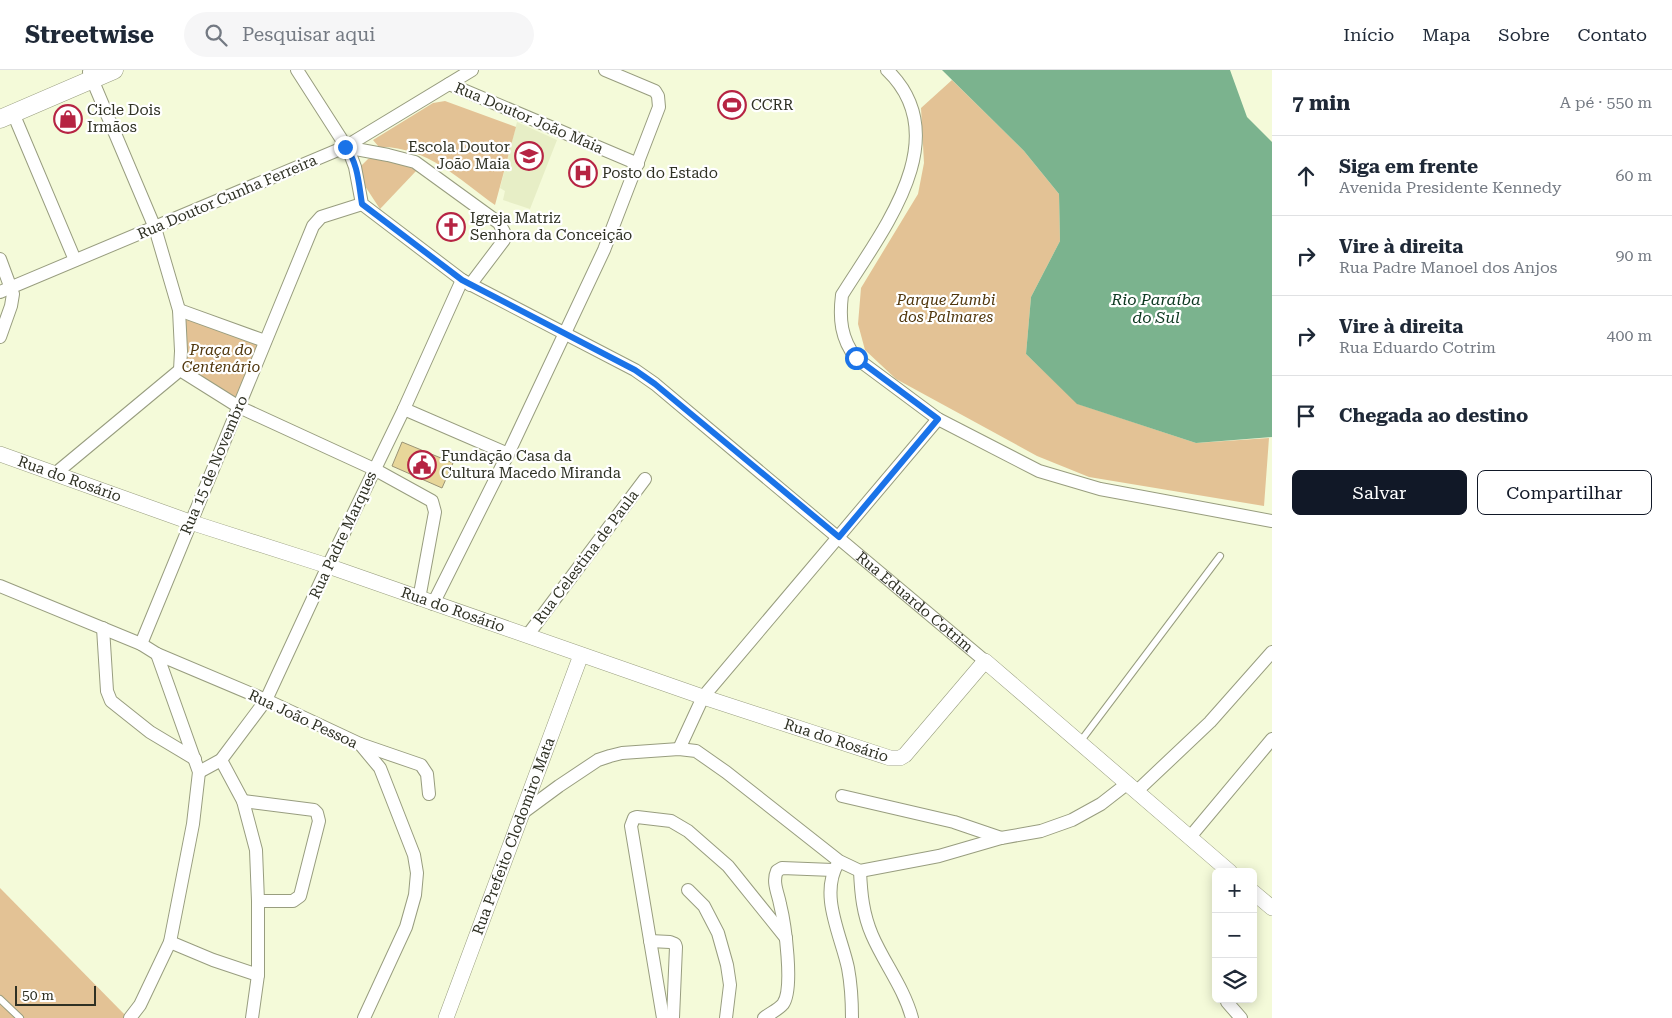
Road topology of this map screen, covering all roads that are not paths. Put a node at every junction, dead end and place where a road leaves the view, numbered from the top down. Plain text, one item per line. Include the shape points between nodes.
1 (114, 70) edge
2 (297, 70) edge
3 (472, 70) edge
4 (605, 70) edge
5 (886, 70) edge
6 (92, 73) edge
7 (448, 84) junction
8 (4, 114) edge
9 (345, 147) junction
10 (638, 164) junction
11 (362, 204) junction
12 (155, 228) junction
13 (0, 259) edge
14 (75, 260) junction
15 (466, 282) junction
16 (6, 290) edge
17 (179, 310) junction
18 (565, 332) junction
19 (0, 337) edge
20 (265, 341) junction
21 (180, 370) junction
22 (239, 407) junction
23 (404, 408) junction
24 (938, 419) junction
25 (0, 454) edge
26 (508, 454) junction
27 (374, 469) junction
28 (56, 474) junction
29 (645, 478) dead end
30 (1272, 521) edge
31 (190, 522) junction
32 (839, 537) junction
33 (1220, 556) dead end
34 (328, 566) junction
35 (0, 586) edge
36 (419, 599) junction
37 (433, 604) junction
38 (103, 628) junction
39 (527, 636) junction
40 (141, 644) junction
41 (1272, 652) edge
42 (157, 654) junction
43 (581, 655) junction
44 (985, 661) junction
45 (703, 696) junction
46 (266, 700) junction
47 (1272, 740) edge
48 (1080, 742) junction
49 (360, 744) junction
50 (679, 749) junction
51 (195, 759) junction
52 (221, 760) junction
53 (199, 772) junction
54 (1133, 787) junction
55 (429, 794) dead end
56 (842, 796) dead end
57 (243, 801) junction
58 (522, 814) junction
59 (1190, 837) junction
60 (1001, 838) junction
61 (836, 865) junction
62 (1225, 868) edge
63 (860, 871) junction
64 (688, 890) dead end
65 (1257, 895) edge
66 (258, 901) junction
67 (1272, 908) edge
68 (786, 938) junction
69 (650, 941) junction
70 (170, 942) junction
71 (258, 975) junction
72 (0, 999) edge
73 (1228, 1003) edge
74 (20, 1018) edge
75 (130, 1018) edge
76 (252, 1018) edge
77 (364, 1018) edge
78 (446, 1018) edge
79 (663, 1018) edge
80 (673, 1018) edge
81 (726, 1018) edge
82 (764, 1018) edge
83 (852, 1018) edge
84 (912, 1018) edge
85 (1241, 1018) edge

1 - 6 main road
2 - 9 street
3 - 7 street, Rua Doutor Cunha Ferreira
4 - 10 street via 655,91 658,96 659,107
5 - 24 street via 902,88 912,108 916,148 911,172 896,208 842,295 842,333 856,358
6 - 8 main road
6 - 12 street
7 - 9 street, Rua Doutor Cunha Ferreira
7 - 10 street, Rua Doutor João Maia
8 - 14 street
9 - 11 street via 355,167
9 - 12 street, Rua Doutor Cunha Ferreira
9 - 15 street, Rua Padre Marques via 415,162 495,219 504,232 503,244
10 - 18 street via 604,250
11 - 15 street, Rua Eduardo Cotrim
11 - 20 street, Rua 15 de Novembro via 317,220
12 - 14 street, Rua Doutor Cunha Ferreira
12 - 17 street
13 - 16 street
14 - 16 street, Rua Doutor Cunha Ferreira
15 - 18 street, Rua Eduardo Cotrim
15 - 23 street, Rua Padre Marques
16 - 19 street via 13,299
17 - 20 street
17 - 21 street
18 - 26 street
18 - 32 street, Rua Eduardo Cotrim via 655,384
20 - 22 street, Rua 15 de Novembro
21 - 22 street
21 - 28 street
22 - 27 street
22 - 31 street, Rua 15 de Novembro
23 - 26 street
23 - 27 street, Rua Padre Marques
24 - 30 street via 1039,471 1100,489
24 - 32 street
25 - 28 street, Rua do Rosário
26 - 37 street
27 - 34 street, Rua Padre Marques
27 - 36 street via 426,497 434,506
28 - 31 street, Rua do Rosário
29 - 39 street, Rua Celestina de Paula
31 - 34 street, Rua do Rosário
31 - 40 street, Rua 15 de Novembro
32 - 44 street, Rua Eduardo Cotrim
32 - 45 street
33 - 48 lane
34 - 36 street, Rua do Rosário
34 - 46 street, Rua Padre Marques
35 - 38 street, Rua João Pessoa
36 - 37 street, Rua do Rosário
37 - 39 street, Rua do Rosário
38 - 40 street, Rua João Pessoa
38 - 51 street via 107,691 111,701 150,732
39 - 43 street, Rua do Rosário
40 - 42 street, Rua João Pessoa
41 - 54 street via 1210,722
42 - 46 street, Rua João Pessoa
42 - 51 street
43 - 45 street, Rua do Rosário
43 - 58 street, Rua Prefeito Clodomiro Mata
44 - 45 street, Rua do Rosário via 900,758 890,758
44 - 48 street, Rua Eduardo Cotrim
45 - 50 street
46 - 49 street, Rua João Pessoa
46 - 52 street, Rua Padre Marques
47 - 59 street
48 - 54 street, Rua Eduardo Cotrim
49 - 55 street via 422,766 427,774
49 - 77 street, Rua João Pessoa via 380,768 414,855 417,873 406,927
50 - 58 street via 622,753 598,760
50 - 61 street via 701,754
51 - 53 street
52 - 53 street, Rua Padre Marques
52 - 57 street
53 - 70 street via 193,824
54 - 59 street, Rua Eduardo Cotrim
54 - 60 street via 1072,820 1041,831
56 - 60 street via 954,822
57 - 66 street via 256,850
57 - 66 street via 314,810 319,816 300,896 293,901
58 - 78 street, Rua Prefeito Clodomiro Mata
59 - 62 street, Rua Eduardo Cotrim
60 - 63 street via 939,856
61 - 63 street
61 - 68 street via 776,871 774,882
61 - 83 street via 831,879 831,900 848,968
63 - 84 street via 864,915 905,997
64 - 81 street via 704,906 718,933 730,985
65 - 67 street
66 - 71 street
68 - 69 street via 728,866 688,831 665,820 637,817 631,821
68 - 82 street via 785,999 782,1006
69 - 79 street
69 - 80 street via 675,944
70 - 71 street
70 - 75 street via 140,1005
71 - 76 street
72 - 74 lane
73 - 85 street

